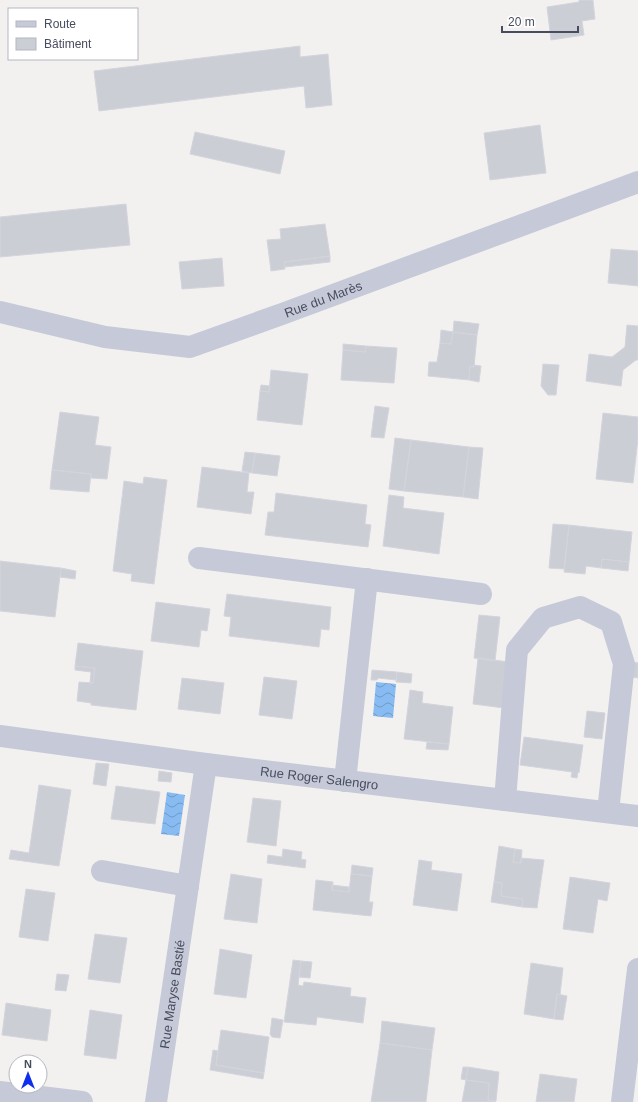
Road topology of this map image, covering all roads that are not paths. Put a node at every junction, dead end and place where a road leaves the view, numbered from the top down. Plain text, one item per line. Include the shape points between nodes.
1 (638, 182) edge
2 (0, 312) edge
3 (199, 558) dead end
4 (367, 580) junction
5 (481, 594) dead end
6 (0, 736) edge
7 (206, 764) junction
8 (345, 781) junction
9 (505, 800) junction
10 (608, 812) junction
11 (638, 816) edge
12 (102, 871) dead end
13 (188, 886) junction
14 (638, 969) edge
15 (0, 1092) edge
16 (82, 1102) edge
17 (156, 1102) edge
18 (622, 1102) edge

1 - 2 street, Rue du Marès via 190,347 105,337
3 - 4 street
4 - 5 street
4 - 8 street
6 - 7 street, Rue Roger Salengro
7 - 8 street, Rue Roger Salengro
7 - 13 street, Rue Maryse Bastié
8 - 9 street, Rue Roger Salengro
9 - 10 street, Rue Roger Salengro
9 - 10 street via 517,650 542,618 580,607 611,622 624,664
10 - 11 street, Rue Roger Salengro
12 - 13 street
13 - 17 street, Rue Maryse Bastié
14 - 18 street
15 - 16 street

